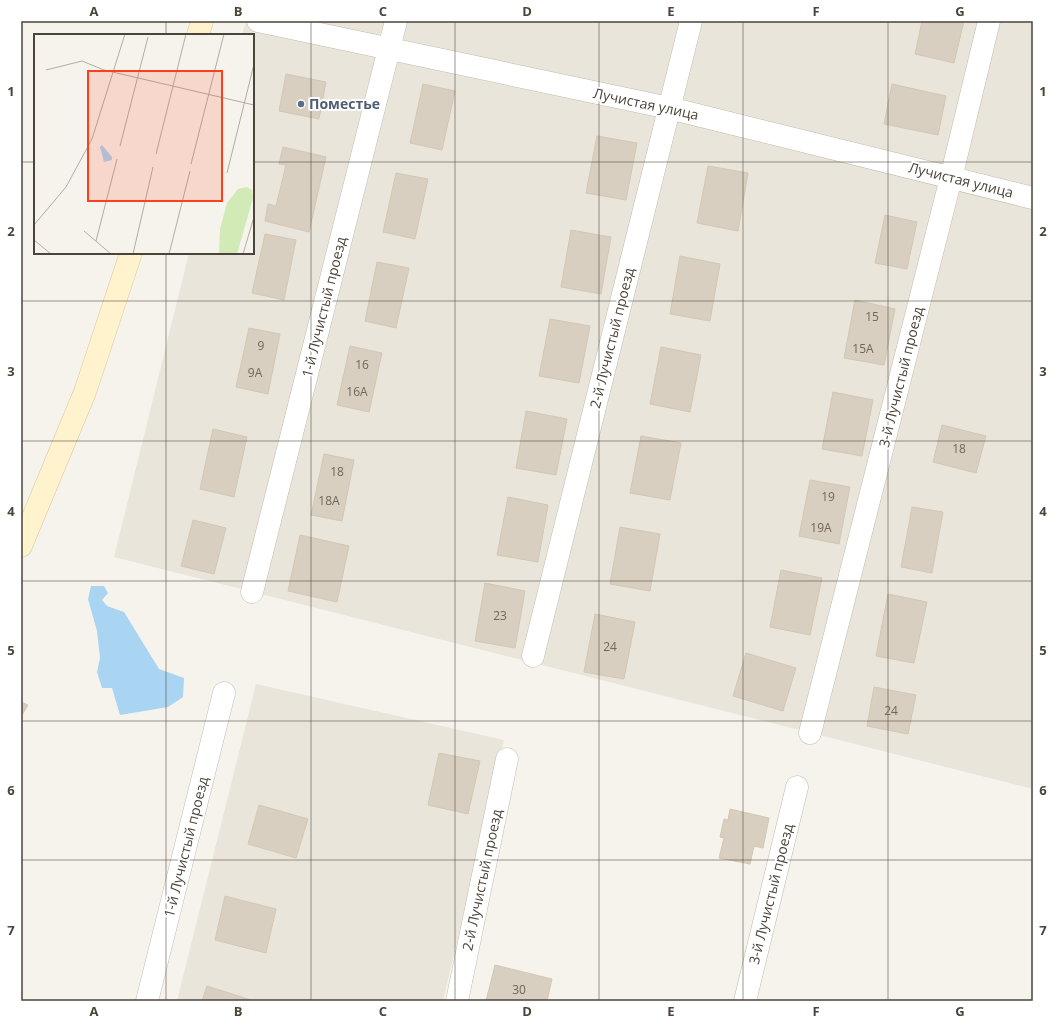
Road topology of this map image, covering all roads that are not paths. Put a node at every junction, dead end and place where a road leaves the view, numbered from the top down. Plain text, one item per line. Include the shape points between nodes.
1 (202, 21) edge
2 (258, 21) edge
3 (396, 21) edge
4 (691, 21) edge
5 (989, 21) edge
6 (198, 34) edge
7 (389, 50) junction
8 (669, 108) junction
9 (951, 178) junction
10 (1033, 198) edge
11 (131, 254) edge
12 (21, 546) edge
13 (252, 592) dead end
14 (533, 656) dead end
15 (224, 693) dead end
16 (810, 732) dead end
17 (507, 759) dead end
18 (797, 787) dead end
19 (147, 1001) edge
20 (457, 1001) edge
21 (745, 1001) edge

1 - 6 street
2 - 7 street, Лучистая улица
3 - 7 street, 1-й Лучистый проезд
4 - 8 street, 2-й Лучистый проезд
5 - 9 street, 3-й Лучистый проезд
7 - 8 street, Лучистая улица
7 - 13 street, 1-й Лучистый проезд
8 - 9 street, Лучистая улица
8 - 14 street, 2-й Лучистый проезд
9 - 10 street, Лучистая улица
9 - 16 street, 3-й Лучистый проезд
11 - 12 street via 85,392
15 - 19 street, 1-й Лучистый проезд
17 - 20 street, 2-й Лучистый проезд
18 - 21 street, 3-й Лучистый проезд

